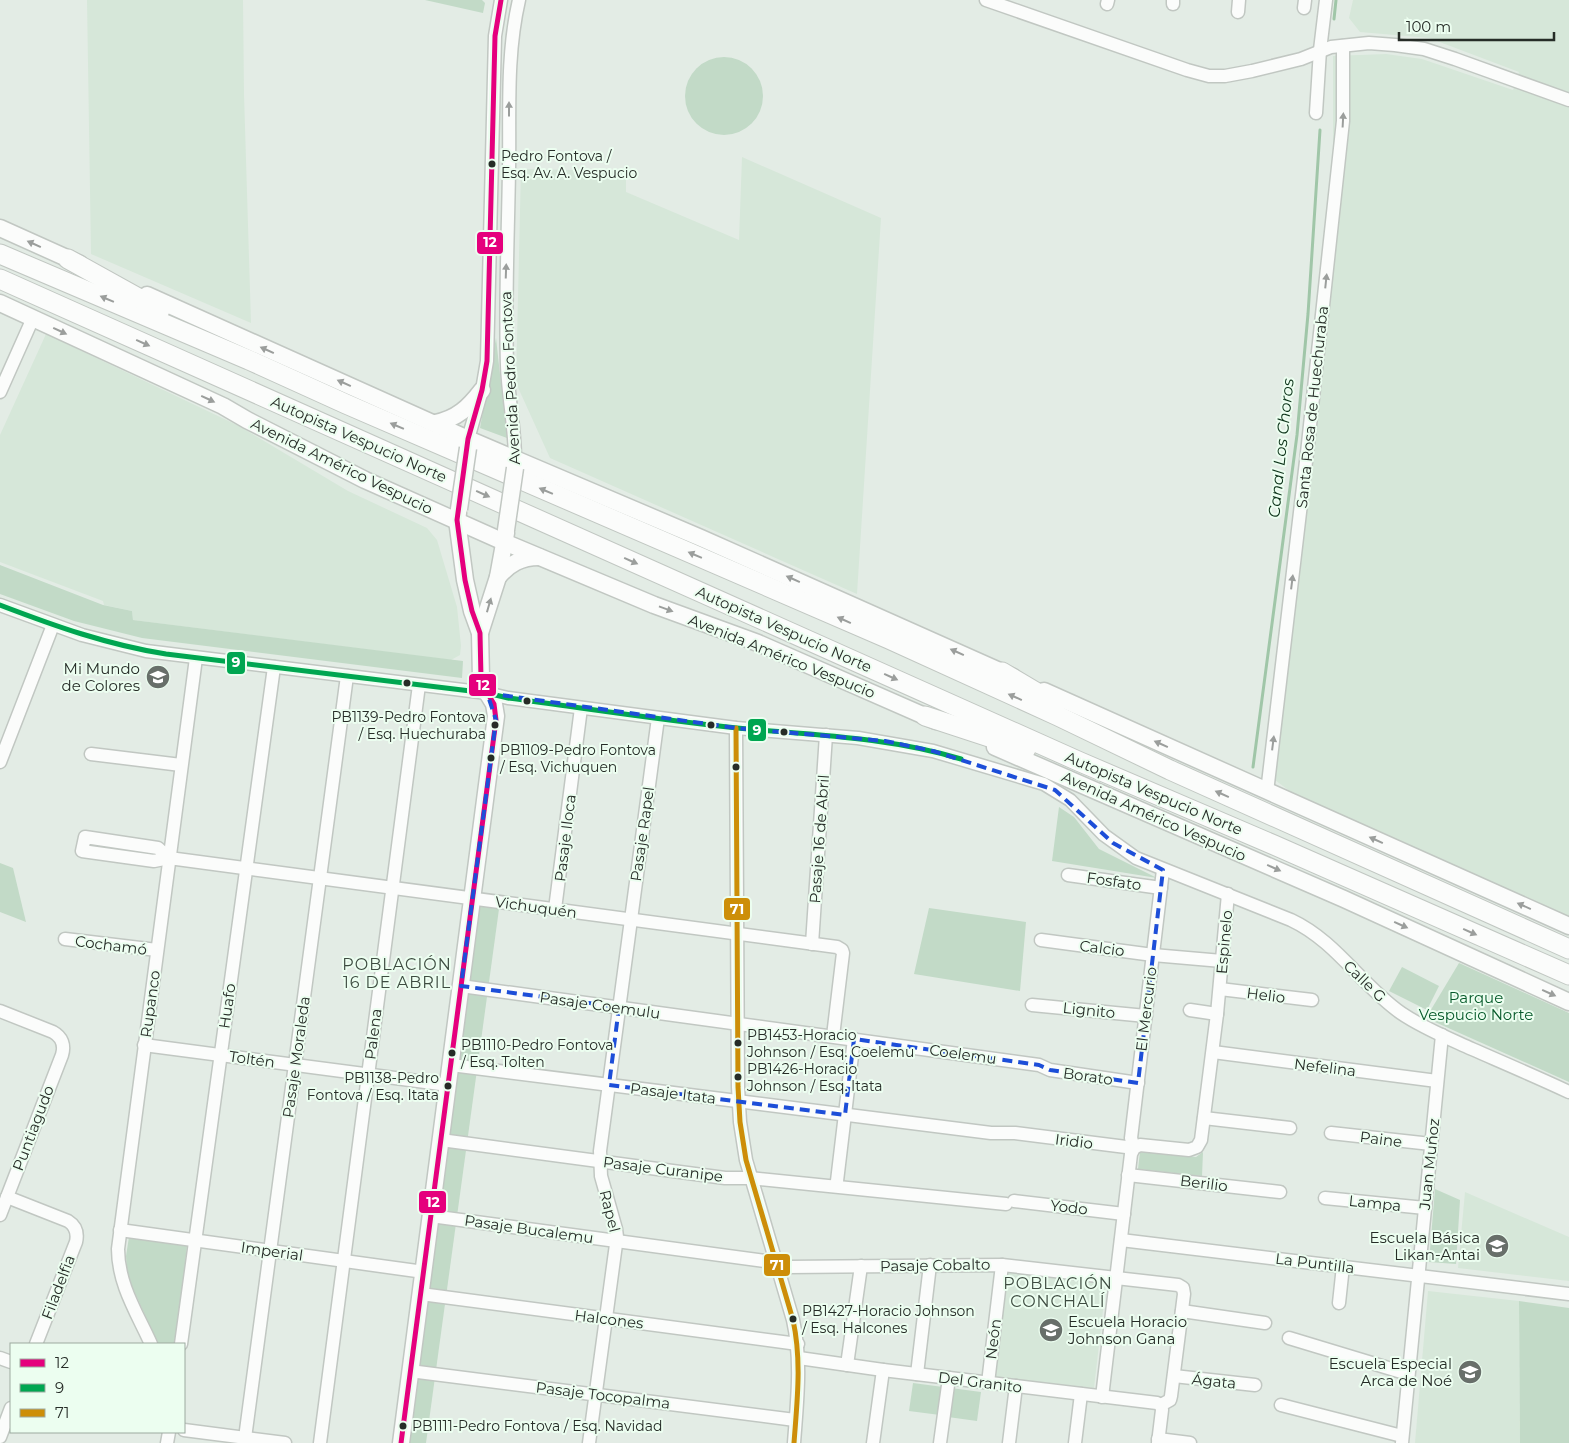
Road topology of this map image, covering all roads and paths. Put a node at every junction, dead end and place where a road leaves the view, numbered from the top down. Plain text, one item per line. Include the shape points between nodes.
1 (501, 0) edge
2 (519, 0) edge
3 (986, 0) edge
4 (1326, 0) edge
5 (1343, 46) junction
6 (1320, 50) junction
7 (1569, 100) edge
8 (1316, 113) dead end
9 (0, 228) edge
10 (0, 254) edge
11 (68, 259) junction
12 (0, 279) edge
13 (0, 303) edge
14 (32, 318) junction
15 (249, 360) junction
16 (482, 390) junction
17 (0, 392) edge
18 (435, 423) junction
19 (468, 443) junction
20 (515, 463) junction
21 (458, 515) junction
22 (505, 536) junction
23 (540, 557) junction
24 (498, 576) junction
25 (0, 604) edge
26 (53, 625) junction
27 (480, 633) junction
28 (196, 658) junction
29 (274, 667) junction
30 (1002, 672) junction
31 (347, 676) junction
32 (419, 685) junction
33 (487, 693) junction
34 (581, 708) junction
35 (925, 716) junction
36 (658, 718) junction
37 (736, 728) junction
38 (826, 735) junction
39 (91, 754) dead end
40 (1078, 761) junction
41 (0, 762) edge
42 (181, 766) junction
43 (1170, 770) junction
44 (1267, 792) junction
45 (169, 858) junction
46 (246, 868) junction
47 (1163, 870) junction
48 (1068, 874) dead end
49 (320, 878) junction
50 (392, 888) junction
51 (1161, 888) junction
52 (1228, 894) junction
53 (472, 898) junction
54 (555, 910) junction
55 (630, 919) junction
56 (1569, 926) edge
57 (738, 934) junction
58 (65, 939) dead end
59 (1041, 940) dead end
60 (812, 944) junction
61 (1569, 949) edge
62 (157, 950) junction
63 (1153, 954) junction
64 (1222, 961) junction
65 (1569, 976) edge
66 (461, 986) junction
67 (1220, 990) junction
68 (1312, 1000) dead end
69 (1569, 1002) edge
70 (1032, 1005) dead end
71 (619, 1007) junction
72 (1190, 1010) dead end
73 (0, 1011) edge
74 (1217, 1014) junction
75 (1146, 1016) junction
76 (738, 1023) junction
77 (1442, 1035) junction
78 (833, 1036) junction
79 (854, 1039) junction
80 (144, 1045) junction
81 (1212, 1052) junction
82 (220, 1055) junction
83 (295, 1065) junction
84 (451, 1065) junction
85 (1039, 1065) joint
86 (368, 1075) junction
87 (1437, 1081) junction
88 (1138, 1083) junction
89 (448, 1085) junction
90 (609, 1085) junction
91 (1569, 1092) edge
92 (738, 1102) junction
93 (845, 1115) junction
94 (1204, 1118) junction
95 (1290, 1128) dead end
96 (1331, 1133) dead end
97 (1014, 1134) joint
98 (441, 1140) junction
99 (1431, 1144) junction
100 (1134, 1148) junction
101 (599, 1161) junction
102 (1128, 1175) junction
103 (750, 1178) junction
104 (835, 1186) junction
105 (1280, 1192) dead end
106 (1326, 1198) dead end
107 (1010, 1202) joint
108 (3, 1205) edge
109 (1425, 1208) junction
110 (1124, 1214) junction
111 (431, 1216) junction
112 (120, 1230) junction
113 (195, 1240) junction
114 (1120, 1240) junction
115 (617, 1241) junction
116 (270, 1251) junction
117 (344, 1261) junction
118 (776, 1264) junction
119 (930, 1265) junction
120 (1002, 1265) junction
121 (861, 1266) junction
122 (1343, 1266) junction
123 (424, 1272) junction
124 (1418, 1275) junction
125 (1116, 1278) junction
126 (421, 1294) junction
127 (1569, 1294) edge
128 (1339, 1302) dead end
129 (1182, 1311) junction
130 (606, 1318) junction
131 (1265, 1323) dead end
132 (1289, 1338) dead end
133 (36, 1343) edge
134 (151, 1343) edge
135 (181, 1343) edge
136 (798, 1344) junction
137 (799, 1358) junction
138 (847, 1365) junction
139 (883, 1370) junction
140 (410, 1371) junction
141 (917, 1374) junction
142 (1408, 1374) junction
143 (1174, 1376) junction
144 (949, 1378) junction
145 (988, 1383) junction
146 (1255, 1385) dead end
147 (1016, 1386) junction
148 (596, 1394) junction
149 (1081, 1394) junction
150 (1102, 1397) junction
151 (1161, 1405) junction
152 (1281, 1405) dead end
153 (10, 1411) edge
154 (795, 1420) junction
155 (185, 1430) edge
156 (0, 1437) edge
157 (245, 1438) junction
158 (1402, 1440) edge
159 (1158, 1441) edge
160 (285, 1443) edge
161 (320, 1443) edge
162 (401, 1443) edge
163 (589, 1443) edge
164 (794, 1443) edge
165 (873, 1443) edge
166 (940, 1443) edge
167 (1009, 1443) edge
168 (1075, 1443) edge
169 (1190, 1443) edge

1 - 16 street, Avenida Pedro Fontova via 495,36 487,361
20 -> 2 street, Avenida Pedro Fontova via 508,395 505,291 510,71
3 - 6 street via 1209,76 1252,71
4 - 6 street
5 - 6 street
5 - 7 street via 1369,43 1424,49
44 -> 5 street, Santa Rosa de Huechuraba via 1308,453 1343,121
6 - 8 street
11 -> 9 main road
15 -> 10 highway, Autopista Vespucio Norte
11 - 15 highway
18 -> 11 main road
12 -> 40 highway, Autopista Vespucio Norte
13 - 14 main road, Avenida Américo Vespucio
14 - 17 street
14 -> 21 main road, Avenida Américo Vespucio via 223,406 365,480
43 -> 15 highway, Autopista Vespucio Norte via 889,639
16 - 18 main road via 459,415
16 - 19 street, Avenida Pedro Fontova
18 - 19 main road
19 - 20 main road
19 - 21 main road, Avenida Pedro Fontova, bridge
20 - 22 main road, Avenida Pedro Fontova, bridge
30 -> 20 main road via 692,534
21 - 22 main road, Avenida Américo Vespucio
21 - 27 main road, Avenida Pedro Fontova via 465,580
22 - 23 main road, Avenida Américo Vespucio
22 - 24 main road, Avenida Pedro Fontova
23 - 24 main road via 515,562
23 -> 35 main road, Avenida Américo Vespucio via 654,605 758,643
27 -> 24 main road, Avenida Pedro Fontova
25 - 26 street, Calle G
26 - 28 street, Calle G via 126,647
26 - 41 street
27 - 33 main road, Avenida Pedro Fontova via 480,678
28 - 29 street, Calle G
28 - 42 street, Rupanco
29 - 31 street, Calle G
29 - 46 street, Huafo
30 - 43 highway
44 -> 30 main road
31 - 32 street, Calle G
31 - 49 street, Pasaje Moraleda
32 - 33 street, Calle G
32 - 50 street, Palena
33 - 34 street, Calle G
33 - 53 main road, Avenida Pedro Fontova via 494,704 496,716
34 - 36 street, Calle G
34 - 54 street, Pasaje Iloca
35 - 40 highway via 1018,747
35 -> 69 main road, Avenida Américo Vespucio via 1344,899
36 - 37 street, Calle G
36 - 55 street, Pasaje Rapel
37 - 38 street, Calle G
37 - 57 street
38 - 47 street, Calle G via 934,751 1044,784 1070,800 1122,850
38 - 60 street, Pasaje 16 de Abril
39 - 42 street
40 -> 65 highway, Autopista Vespucio Norte
42 - 45 street, Rupanco
61 -> 43 highway, Autopista Vespucio Norte
56 -> 44 main road
45 - 45 street, Vichuquén via 158,848 84,837 82,851 154,861
45 - 46 street, Vichuquén
45 - 62 street, Rupanco
46 - 49 street, Vichuquén
46 - 82 street, Huafo
47 - 51 street, El Mercurio
47 - 52 street, Calle G
48 - 51 street, Fosfato
49 - 50 street, Vichuquén
49 - 83 street, Pasaje Moraleda
50 - 53 street, Vichuquén
50 - 86 street, Palena
51 - 63 street, El Mercurio
52 - 64 street, Espinelo
52 - 77 street, Calle G via 1312,931 1388,1003
53 - 54 street, Vichuquén
53 - 66 main road, Avenida Pedro Fontova
54 - 55 street, Vichuquén
55 - 57 street, Vichuquén
55 - 71 street, Rapel
57 - 60 street, Vichuquén
57 - 76 street
58 - 62 street, Cochamó
59 - 63 street, Calcio
60 - 78 street, Vichuquén via 842,950
62 - 80 street, Rupanco
63 - 64 street, Calcio
63 - 75 street, El Mercurio
64 - 67 street, Espinelo
66 - 71 street, Pasaje Coemulu
66 - 84 main road, Avenida Pedro Fontova
67 - 68 street, Helio
67 - 74 street
70 - 75 street, Lignito
71 - 76 street, Pasaje Coemulu
71 - 90 street, Rapel
72 - 74 street
73 - 108 street, Puntiagudo via 53,1032 64,1046
74 - 81 street
75 - 88 street, El Mercurio
76 - 78 street, Coelemu
76 - 92 street
77 - 87 street, Juan Muñoz
77 - 91 street, Calle G
78 - 79 street, Coelemu
79 - 85 street, Coelemu
79 - 93 street
80 - 82 street, Toltén
80 - 112 street, Rupanco
81 - 87 street, Nefelina
81 - 94 street
82 - 83 street, Toltén
82 - 113 street, Huafo
83 - 86 street, Toltén
83 - 116 street, Pasaje Moraleda
84 - 89 main road, Avenida Pedro Fontova
84 - 90 street, Pasaje Itata
85 - 88 street, Borato via 1050,1070
86 - 89 street, Toltén
86 - 117 street, Palena
87 - 99 street, Juan Muñoz
88 - 100 street, El Mercurio via 1131,1138
89 - 98 main road, Avenida Pedro Fontova
90 - 92 street, Pasaje Itata
90 - 101 street, Rapel
92 - 93 street, Pasaje Itata
92 - 103 street
93 - 97 street, Pasaje Itata via 991,1134
93 - 104 street
94 - 95 street
94 - 100 street via 1201,1140 1193,1149 1144,1145
96 - 99 street, Paine
97 - 100 street, Iridio
98 - 101 street, Pasaje Curanipe
98 - 111 main road, Avenida Pedro Fontova
99 - 109 street, Juan Muñoz
100 - 102 street, El Mercurio
101 - 103 street, Pasaje Curanipe via 725,1178
101 - 115 street, Rapel
102 - 105 street, Berilio
102 - 110 street, El Mercurio
103 - 104 street, Pasaje Curanipe
103 - 118 street
104 - 107 street, Pasaje Curanipe
106 - 109 street, Lampa
107 - 110 street, Yodo
108 - 133 street, Filadelfia via 68,1221 76,1229 76,1242
109 - 124 street, Juan Muñoz
110 - 114 street, El Mercurio
111 - 115 street, Pasaje Bucalemu
111 - 123 main road, Avenida Pedro Fontova
112 - 113 street, Imperial
112 - 134 street, Rupanco via 118,1259 121,1277
113 - 116 street, Imperial
113 - 135 street, Huafo
114 - 122 street, La Puntilla
114 - 125 street, El Mercurio
115 - 118 street, Pasaje Bucalemu
115 - 130 street, Rapel
116 - 117 street, Imperial
116 - 157 street, Pasaje Moraleda
117 - 123 street, Imperial
117 - 161 street, Palena
118 - 121 street, Pasaje Cobalto via 788,1267
118 - 136 street
119 - 120 street, Pasaje Cobalto
119 - 121 street, Pasaje Cobalto
119 - 141 street
120 - 125 street, Pasaje Cobalto
120 - 145 street, Neón
121 - 138 street
122 - 124 street, La Puntilla
122 - 128 street
123 - 126 main road, Avenida Pedro Fontova
124 - 127 street, La Puntilla
124 - 142 street, Juan Muñoz
125 - 129 street, Pasaje Cobalto via 1178,1285 1184,1294
125 - 150 street, El Mercurio
126 - 130 street, Halcones
126 - 140 main road, Avenida Pedro Fontova
129 - 131 street
129 - 143 street
130 - 136 street, Halcones
130 - 148 street, Rapel
132 - 142 street
136 - 137 street
137 - 138 street, Del Granito
137 - 154 street
138 - 139 street, Del Granito
139 - 141 street, Del Granito
139 - 165 street
140 - 148 street, Pasaje Tocopalma
140 - 162 main road, Avenida Pedro Fontova
141 - 144 street, Del Granito
142 - 158 street, Juan Muñoz
143 - 146 street, Ágata
143 - 151 street via 1170,1400
144 - 145 street, Del Granito
144 - 166 street
145 - 147 street, Del Granito
147 - 149 street, Del Granito
147 - 167 street
148 - 154 street, Pasaje Tocopalma
148 - 163 street, Rapel
149 - 150 street, Del Granito
149 - 168 street
150 - 151 street, Del Granito
151 - 159 street
152 - 158 street
153 - 156 street
154 - 164 street
155 - 157 street
157 - 160 street
159 - 169 street

